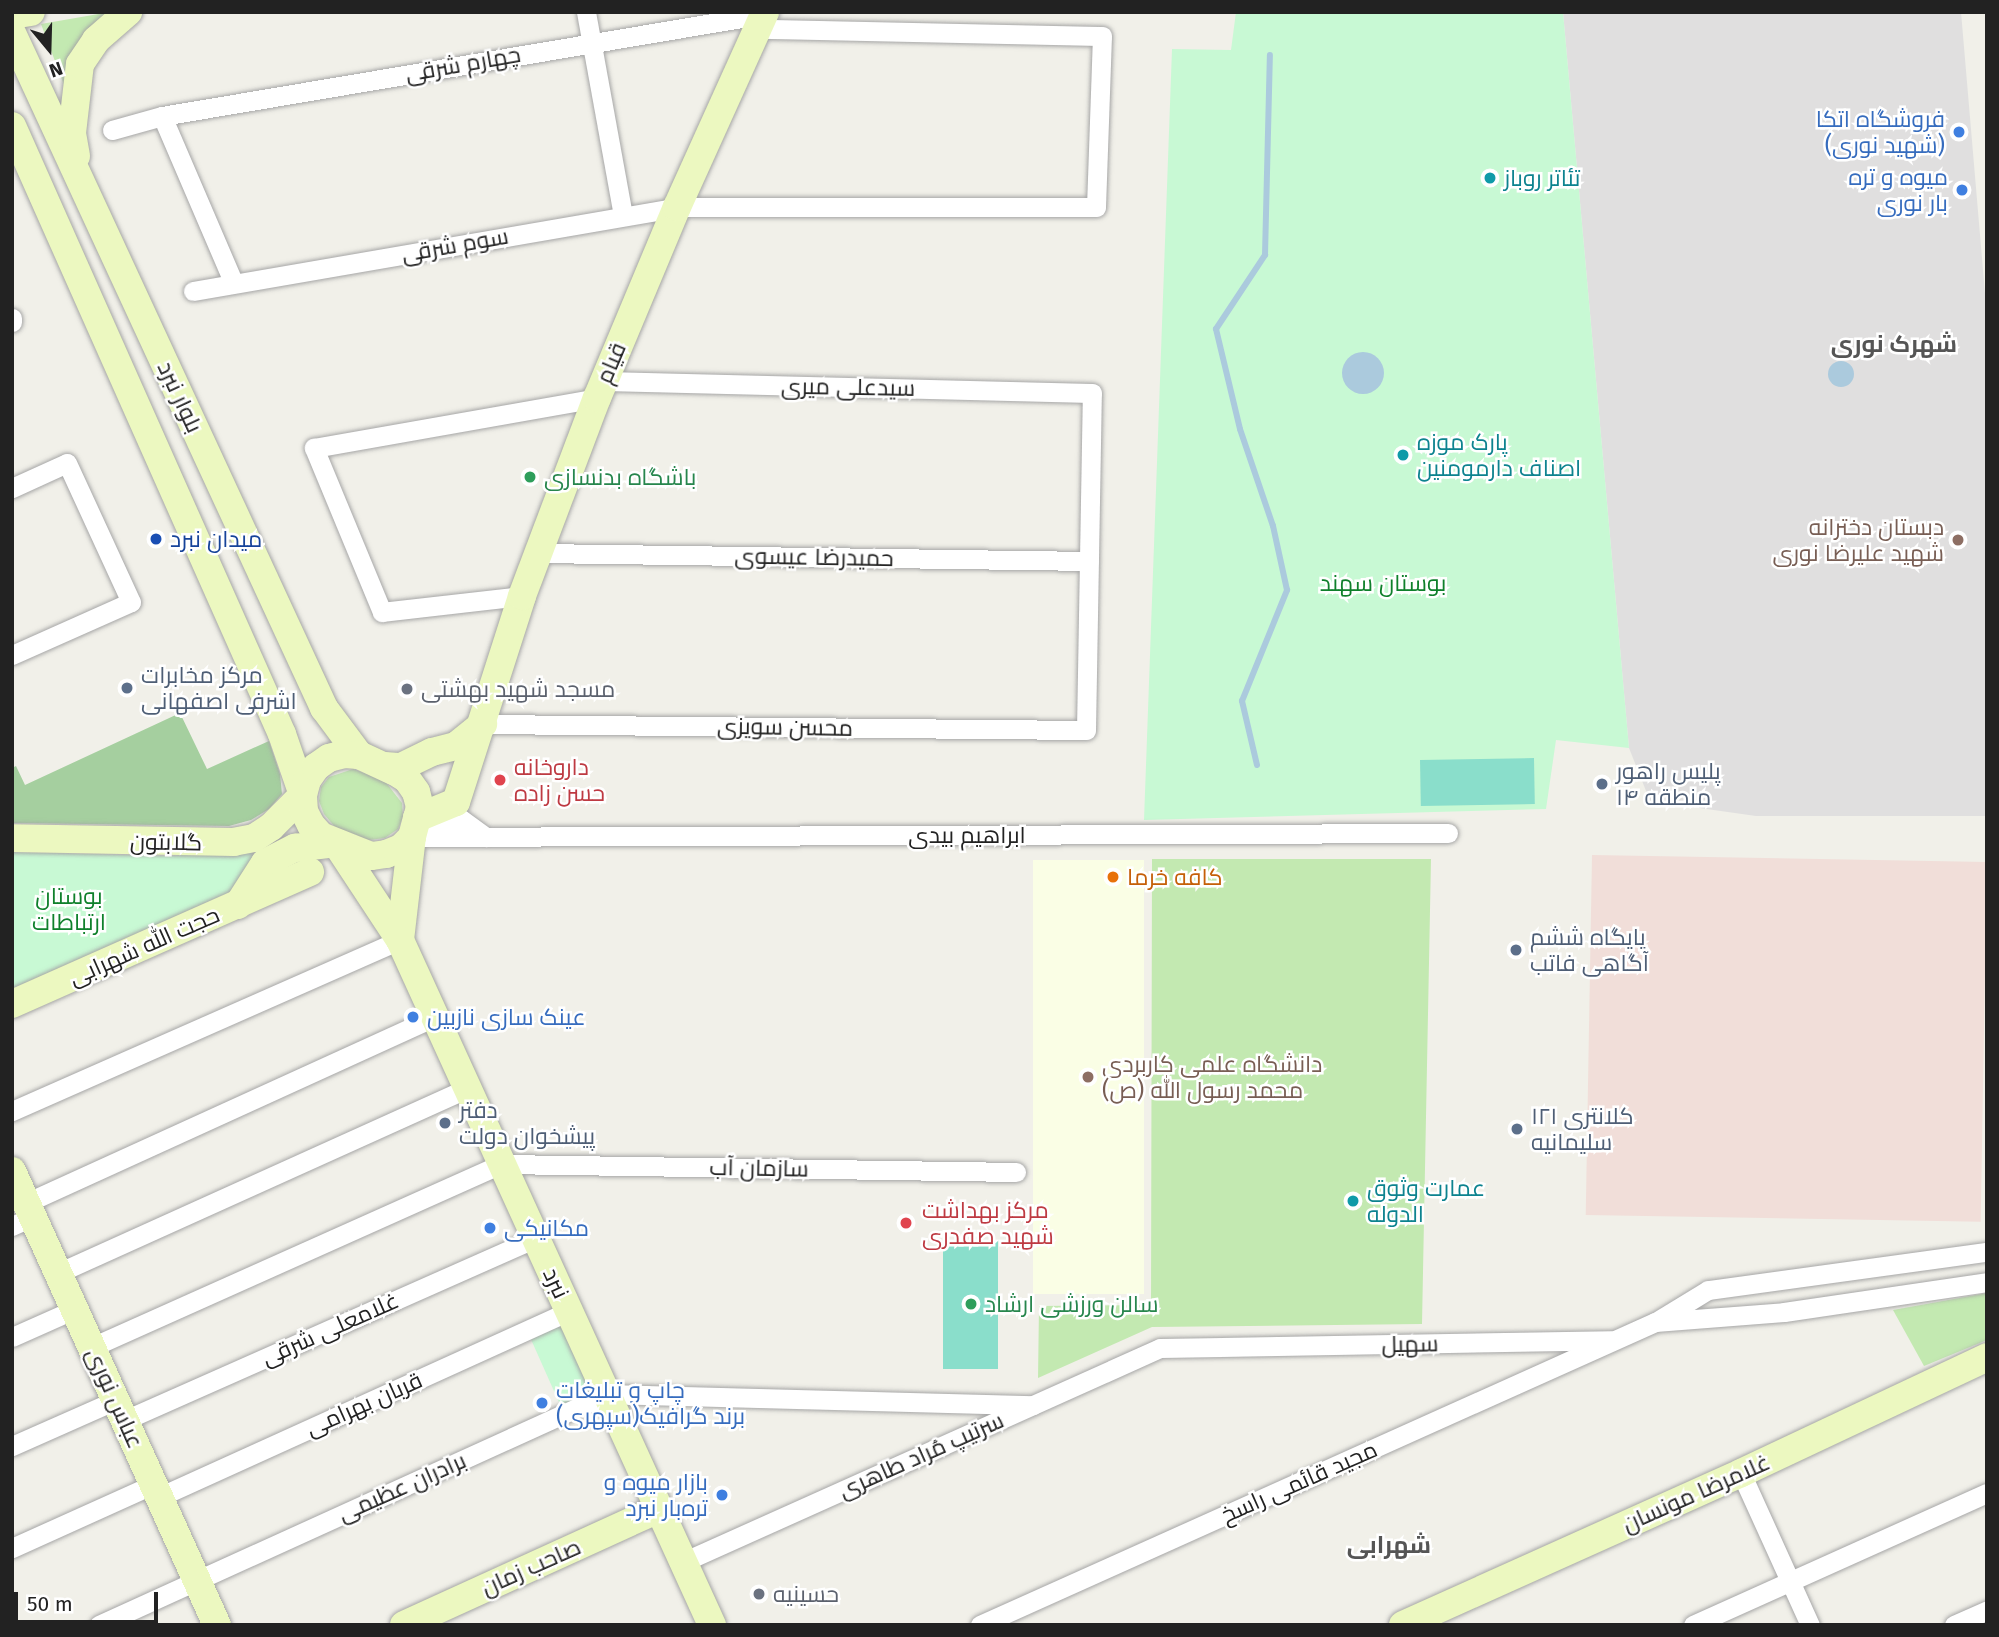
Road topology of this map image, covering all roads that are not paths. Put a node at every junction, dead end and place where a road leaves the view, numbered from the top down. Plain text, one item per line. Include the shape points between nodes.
1 (31, 12) edge
2 (128, 12) edge
3 (586, 12) edge
4 (12, 15) edge
5 (762, 18) edge
6 (12, 33) edge
7 (591, 42) junction
8 (162, 116) junction
9 (112, 130) dead end
10 (16, 136) edge
11 (79, 180) junction
12 (677, 207) junction
13 (1096, 207) joint
14 (623, 216) junction
15 (233, 282) junction
16 (194, 291) dead end
17 (600, 389) junction
18 (12, 488) edge
19 (539, 553) junction
20 (1089, 561) junction
21 (522, 596) junction
22 (12, 655) edge
23 (483, 724) junction
24 (359, 754) junction
25 (385, 766) junction
26 (303, 795) junction
27 (414, 828) junction
28 (1448, 832) dead end
29 (12, 838) edge
30 (336, 843) junction
31 (310, 872) dead end
32 (238, 905) junction
33 (400, 940) junction
34 (12, 1004) edge
35 (435, 1017) junction
36 (467, 1088) junction
37 (12, 1111) edge
38 (502, 1164) junction
39 (12, 1171) edge
40 (1016, 1172) dead end
41 (24, 1215) edge
42 (535, 1238) junction
43 (1987, 1252) edge
44 (58, 1273) junction
45 (1987, 1282) edge
46 (75, 1309) junction
47 (569, 1311) junction
48 (1655, 1322) junction
49 (12, 1337) edge
50 (1619, 1340) junction
51 (92, 1346) junction
52 (1160, 1348) joint
53 (1987, 1357) edge
54 (607, 1394) junction
55 (1033, 1405) junction
56 (120, 1410) junction
57 (12, 1446) edge
58 (1741, 1472) junction
59 (157, 1490) junction
60 (1987, 1493) edge
61 (659, 1509) junction
62 (12, 1548) edge
63 (683, 1562) junction
64 (197, 1580) junction
65 (1791, 1582) junction
66 (1987, 1610) edge
67 (99, 1625) edge
68 (217, 1625) edge
69 (404, 1625) edge
70 (712, 1625) edge
71 (980, 1625) edge
72 (1403, 1625) edge
73 (1693, 1625) edge
74 (1810, 1625) edge
75 (1954, 1625) edge

1 - 4 street
2 - 11 street via 96,40 80,64 72,133
3 - 7 street
5 - 7 street, چهارم شرقی
5 - 12 street, قیام
5 - 13 street, چهارم شرقی via 1102,36
6 - 11 street, بلوار نبرد
7 - 8 street, چهارم شرقی
7 - 14 street
8 - 9 street, چهارم شرقی
8 - 15 street
10 - 26 street, بلوار نبرد via 282,734
11 - 24 street, بلوار نبرد via 324,708
12 - 13 street, سوم شرقی
12 - 14 street, سوم شرقی
12 - 17 street, قیام
14 - 15 street, سوم شرقی
15 - 16 street, سوم شرقی
17 - 19 street, قیام
17 - 20 street, سیدعلی میری via 1093,393
17 - 21 street, سیدعلی میری via 314,448 382,612
18 - 22 street via 67,463 131,602
19 - 20 street, حمیدرضا عیسوی
19 - 21 street, قیام
20 - 23 street, محسن سویزی via 1086,730
21 - 23 street, قیام
23 - 25 street via 456,746 401,767
23 - 27 street, قیام via 456,802
24 - 25 street
24 - 26 street via 329,758 316,767
25 - 27 street via 407,779 416,792 420,807
26 - 29 street, گلابتون via 271,827 254,838 234,842
26 - 30 street via 311,825
27 - 28 street, ابراهیم بیدی via 486,837
27 - 30 street via 401,848 386,855 371,856
27 - 33 street
30 - 32 street, حجت الله شهرابی via 295,848 265,863
30 - 33 street, نبرد
31 - 32 street
32 - 34 street, حجت الله شهرابی
33 - 35 street, نبرد
33 - 37 street
35 - 36 street, نبرد
35 - 41 street
36 - 38 street, نبرد
36 - 44 street
38 - 40 street, سازمان آب
38 - 42 street, نبرد
38 - 51 street
39 - 41 street, عباس نوری
41 - 44 street, عباس نوری
42 - 47 street, نبرد
42 - 56 street, غلامعلی شرقی
43 - 48 street, سهیل via 1708,1290
44 - 46 street, عباس نوری
45 - 48 street, سهیل via 1784,1312
46 - 49 street
46 - 51 street, عباس نوری
47 - 54 street, نبرد
47 - 59 street, قربان بهرامی
48 - 50 street, سهیل
50 - 52 street, سهیل
50 - 71 street, مجید قائمی راسخ
51 - 56 street, عباس نوری
52 - 55 street, سرتیپ مُراد طاهری
53 - 58 street, غلامرضا مونسان
54 - 55 street
54 - 61 street, نبرد
54 - 64 street, برادران عظیمی
55 - 63 street, سرتیپ مُراد طاهری
56 - 57 street, غلامعلی شرقی
56 - 59 street, عباس نوری
58 - 65 street
58 - 72 street, غلامرضا مونسان
59 - 62 street, قربان بهرامی
59 - 64 street, عباس نوری
60 - 65 street
61 - 63 street, نبرد
61 - 69 street, صاحب زمان
63 - 70 street, نبرد
64 - 67 street, برادران عظیمی
64 - 68 street, عباس نوری
65 - 73 street
65 - 74 street
66 - 75 street

